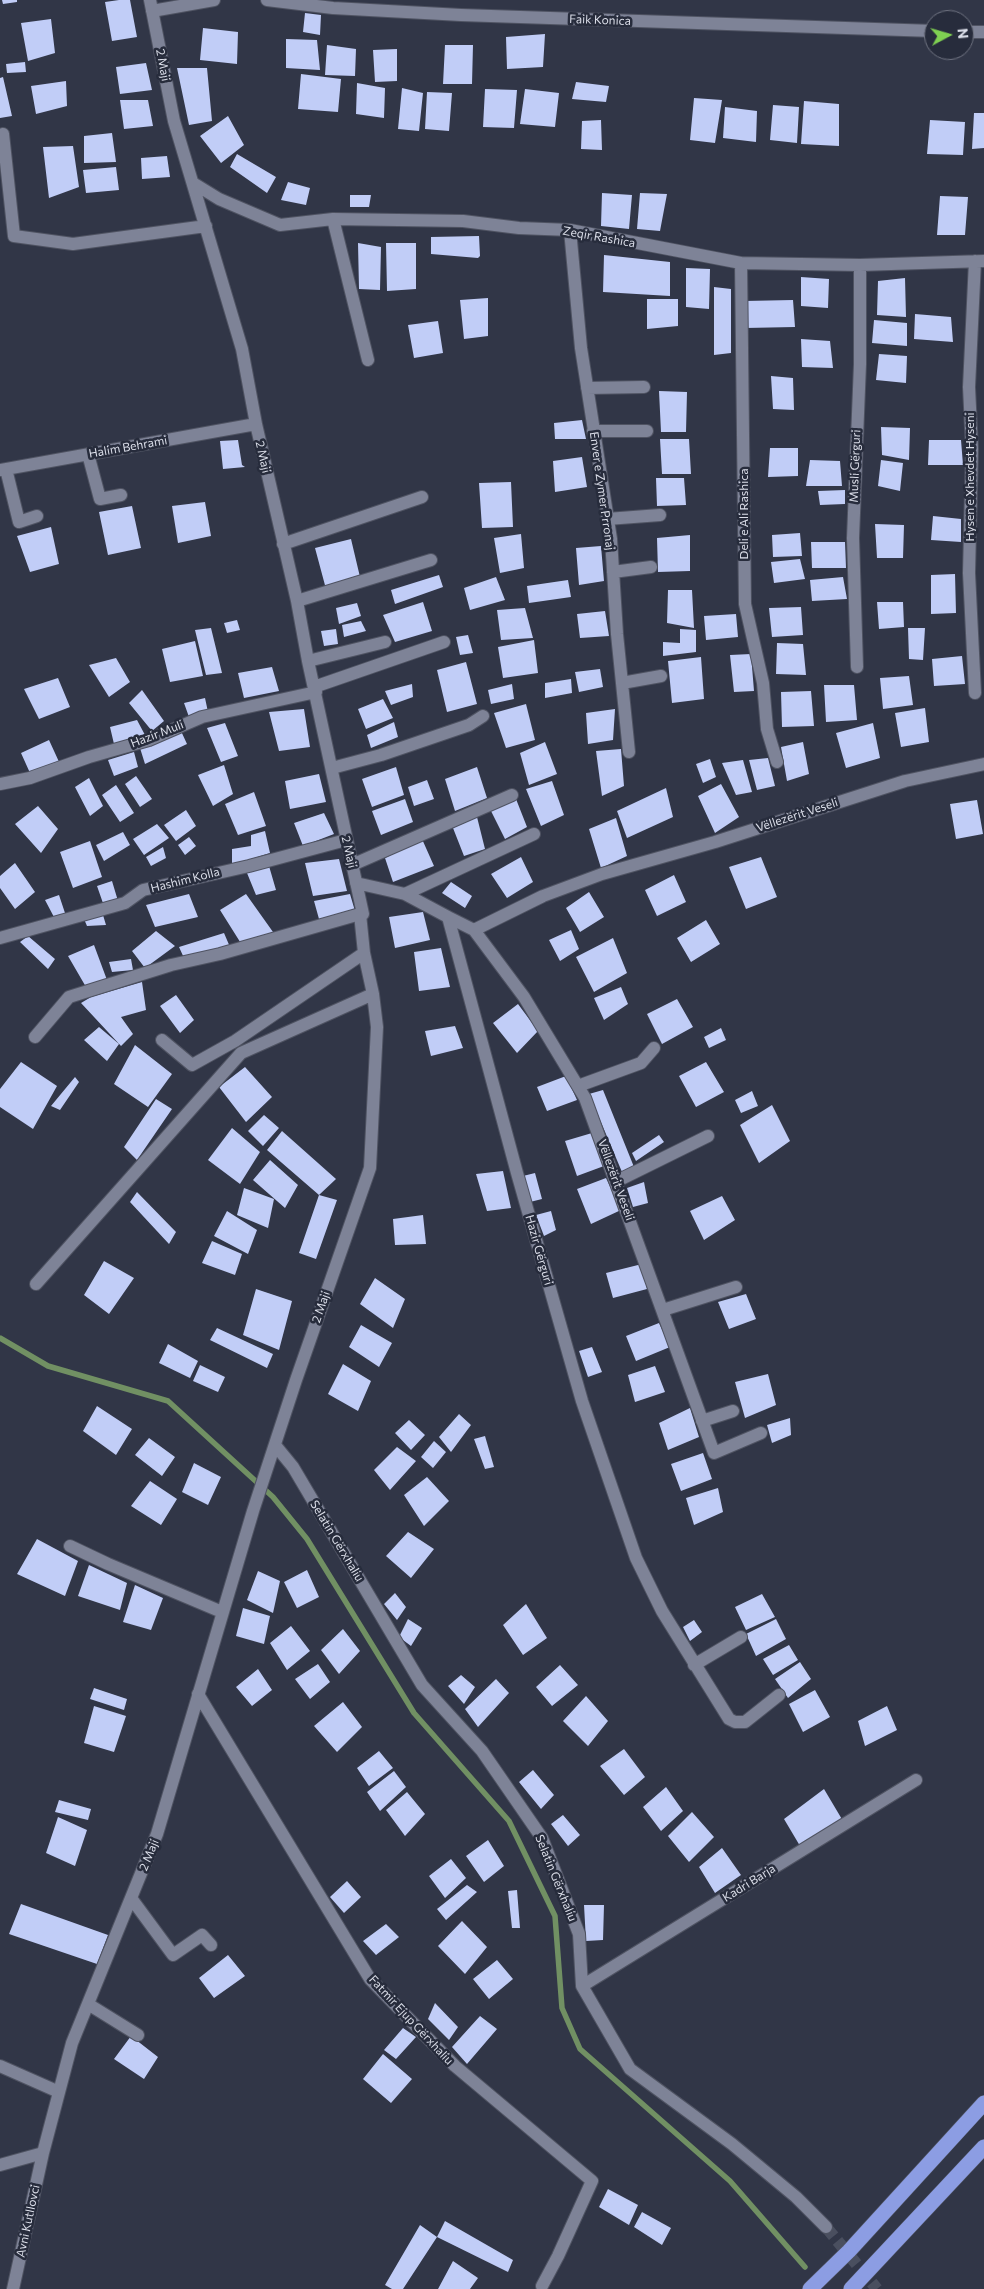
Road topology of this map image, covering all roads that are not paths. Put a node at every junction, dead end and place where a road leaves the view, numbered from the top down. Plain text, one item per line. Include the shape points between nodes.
1 (214, 0) edge
2 (267, 0) edge
3 (151, 5) edge
4 (924, 31) edge
5 (3, 134) dead end
6 (193, 183) junction
7 (333, 219) junction
8 (206, 226) junction
9 (570, 230) junction
10 (979, 261) edge
11 (741, 263) junction
12 (860, 264) junction
13 (368, 360) dead end
14 (644, 387) dead end
15 (587, 388) junction
16 (256, 424) junction
17 (593, 431) junction
18 (647, 431) dead end
19 (88, 454) junction
20 (3, 469) edge
21 (121, 495) dead end
22 (422, 497) dead end
23 (660, 515) dead end
24 (37, 516) dead end
25 (607, 518) junction
26 (283, 544) junction
27 (431, 560) dead end
28 (651, 567) dead end
29 (613, 572) junction
30 (298, 601) junction
31 (385, 642) dead end
32 (444, 642) dead end
33 (308, 661) junction
34 (857, 667) dead end
35 (661, 676) dead end
36 (622, 683) junction
37 (315, 689) junction
38 (975, 693) dead end
39 (483, 716) dead end
40 (629, 752) dead end
41 (777, 762) dead end
42 (984, 764) edge
43 (332, 768) junction
44 (0, 784) edge
45 (512, 795) dead end
46 (534, 834) dead end
47 (346, 840) junction
48 (352, 865) junction
49 (356, 882) junction
50 (405, 894) junction
51 (360, 914) junction
52 (448, 917) junction
53 (474, 930) junction
54 (0, 938) edge
55 (364, 953) junction
56 (373, 994) junction
57 (35, 1037) dead end
58 (162, 1040) dead end
59 (654, 1048) dead end
60 (578, 1086) junction
61 (708, 1136) dead end
62 (617, 1181) junction
63 (36, 1284) dead end
64 (736, 1287) dead end
65 (663, 1310) junction
66 (733, 1411) dead end
67 (702, 1421) junction
68 (761, 1434) dead end
69 (275, 1445) junction
70 (70, 1546) dead end
71 (222, 1612) junction
72 (741, 1637) dead end
73 (694, 1665) junction
74 (198, 1694) junction
75 (779, 1695) dead end
76 (916, 1780) dead end
77 (131, 1898) junction
78 (211, 1945) dead end
79 (582, 1986) junction
80 (88, 2004) junction
81 (138, 2035) dead end
82 (0, 2066) edge
83 (59, 2092) junction
84 (984, 2103) edge
85 (984, 2147) edge
86 (43, 2153) junction
87 (0, 2165) edge
88 (826, 2227) tunnel mouth
89 (542, 2286) dead end
90 (13, 2289) edge
91 (810, 2289) edge
92 (851, 2289) edge

1 - 3 street
2 - 4 street, Faik Konica via 333,8 461,15
3 - 6 street, 2 Maji via 174,121
5 - 8 street via 14,236 73,244
6 - 7 street, Zeqir Rashica via 280,225
6 - 8 street, 2 Maji
7 - 9 street, Zeqir Rashica via 463,221
7 - 13 street
8 - 16 street, 2 Maji via 242,349
9 - 11 street, Zeqir Rashica
9 - 15 street, Enver e Zymer Prronaj
10 - 12 street, Zeqir Rashica
10 - 38 street, Hysen e Xhevdet Hyseni via 969,387 972,449 969,573
11 - 12 street, Zeqir Rashica
11 - 41 street, Deli e Ali Rashica via 746,604 763,683 767,729
12 - 34 street, Musli Gërguri via 860,364 853,538
14 - 15 street
15 - 17 street, Enver e Zymer Prronaj
16 - 19 street, Halim Behrami
16 - 26 street, 2 Maji
17 - 18 street
17 - 25 street, Enver e Zymer Prronaj
19 - 20 street, Halim Behrami
19 - 21 street via 100,499
20 - 24 street via 19,522
22 - 26 street
23 - 25 street
25 - 29 street, Enver e Zymer Prronaj
26 - 30 street, 2 Maji
27 - 30 street
28 - 29 street
29 - 36 street, Enver e Zymer Prronaj
30 - 33 street, 2 Maji
31 - 33 street
32 - 37 street, Hazir Muli
33 - 37 street, 2 Maji
35 - 36 street
36 - 40 street, Enver e Zymer Prronaj
37 - 43 street, 2 Maji
37 - 44 street, Hazir Muli via 202,717 149,740 30,778
39 - 43 street via 390,752
42 - 53 street, Vëllezërit Veseli via 905,781 715,842 602,874 544,896
43 - 47 street, 2 Maji
45 - 48 street
46 - 50 street
47 - 48 street, 2 Maji
47 - 54 street, Hashim Kolla via 143,890 125,903
48 - 49 street, 2 Maji
49 - 50 street
49 - 51 street, 2 Maji via 363,914
50 - 52 street
51 - 55 street, 2 Maji
51 - 57 street via 69,997
52 - 53 street, Vëllezërit Veseli
52 - 73 street, Hazir Gërguri via 582,1401 636,1558
53 - 60 street, Vëllezërit Veseli via 524,997
55 - 56 street, 2 Maji
55 - 58 street via 235,1041 192,1065
56 - 63 street via 241,1053
56 - 69 street, 2 Maji via 377,1027 370,1168
59 - 60 street via 641,1063
60 - 62 street, Vëllezërit Veseli via 586,1098
61 - 62 street
62 - 65 street, Vëllezërit Veseli
64 - 65 street
65 - 67 street, Vëllezërit Veseli
66 - 67 street
67 - 68 street, Vëllezërit Veseli via 714,1453
69 - 71 street, 2 Maji
69 - 79 street, Selatin Gërxhaliu via 293,1467 422,1684 482,1751 542,1838 579,1934
70 - 71 street
71 - 74 street, 2 Maji
72 - 73 street
73 - 75 street, Hazir Gërguri via 729,1719 735,1722 745,1722
74 - 77 street, 2 Maji via 157,1834
74 - 89 street, Fatmir Ejup Gërxhaliu via 370,1979 455,2066 592,2181
76 - 79 street, Kadri Barja
77 - 78 street via 173,1955 202,1936
77 - 80 street, 2 Maji
79 - 88 street, Selatin Gërxhaliu via 630,2069 732,2144 796,2197
80 - 81 street
80 - 83 street, 2 Maji via 72,2043
82 - 83 street
83 - 86 street, 2 Maji
84 - 91 highway via 856,2244
85 - 92 highway
86 - 87 street
86 - 90 street, Avni Kutllovci

